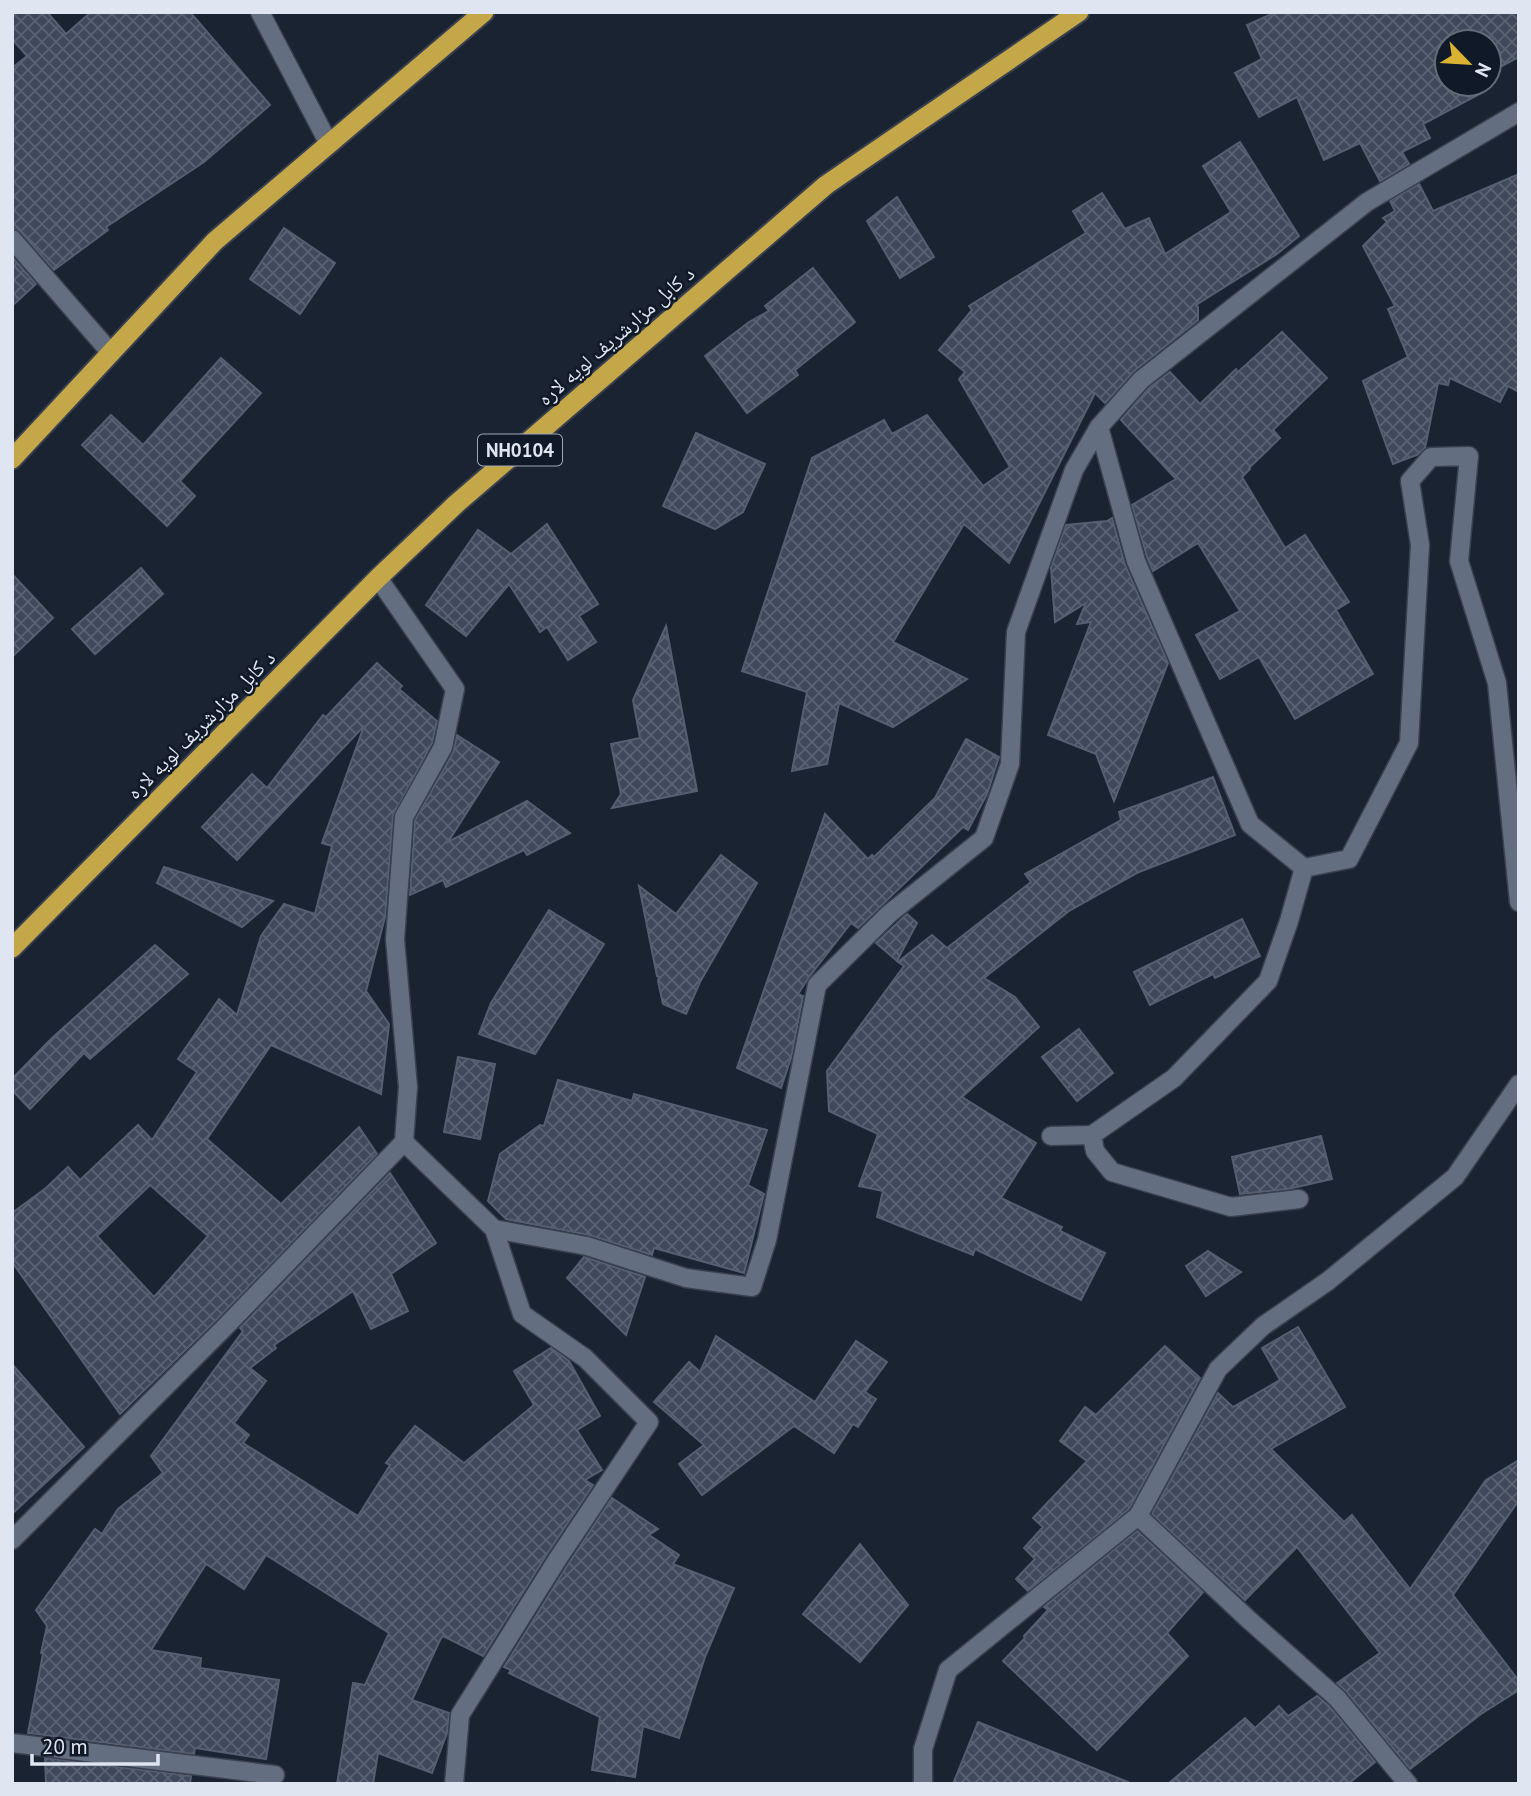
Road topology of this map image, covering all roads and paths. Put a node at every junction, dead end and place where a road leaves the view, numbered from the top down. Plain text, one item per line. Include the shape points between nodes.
1 (260, 12) edge
2 (484, 12) edge
3 (1079, 12) edge
4 (1519, 112) edge
5 (330, 144) junction
6 (12, 239) edge
7 (111, 353) junction
8 (1099, 426) junction
9 (12, 459) edge
10 (378, 578) junction
11 (1304, 868) junction
12 (1519, 902) edge
13 (12, 947) edge
14 (1519, 1084) edge
15 (1092, 1135) junction
16 (1051, 1136) dead end
17 (404, 1142) junction
18 (1299, 1199) dead end
19 (494, 1229) junction
20 (1138, 1516) junction
21 (12, 1540) edge
22 (12, 1743) edge
23 (275, 1775) dead end
24 (454, 1784) edge
25 (923, 1784) edge
26 (1408, 1784) edge

1 - 5 street
2 - 5 highway
3 - 10 highway, د کابل مزارشریف لویه لاره / NH0104 via 826,185
4 - 8 street via 1367,202 1140,380
5 - 7 highway via 215,241
6 - 7 street
7 - 9 highway
8 - 11 street via 1136,561 1250,824
8 - 19 street via 1074,470 1016,632 1010,764 984,838 889,914 817,985 767,1240 752,1287 687,1278 587,1246
10 - 13 highway, د کابل مزارشریف لویه لاره / NH0104
10 - 17 street via 455,689 443,747 404,817 395,939 408,1087
11 - 12 street via 1349,859 1409,743 1420,545 1410,481 1431,457 1469,456 1459,561 1497,683
11 - 15 street via 1268,981 1174,1078
14 - 20 street via 1455,1177 1328,1281 1263,1326 1218,1369
15 - 16 street
15 - 18 street via 1095,1151 1112,1172 1231,1207
17 - 19 street
17 - 21 street
19 - 24 street via 522,1314 585,1358 649,1422 460,1715
20 - 25 street via 948,1670 923,1749
20 - 26 street via 1337,1698
22 - 23 street

